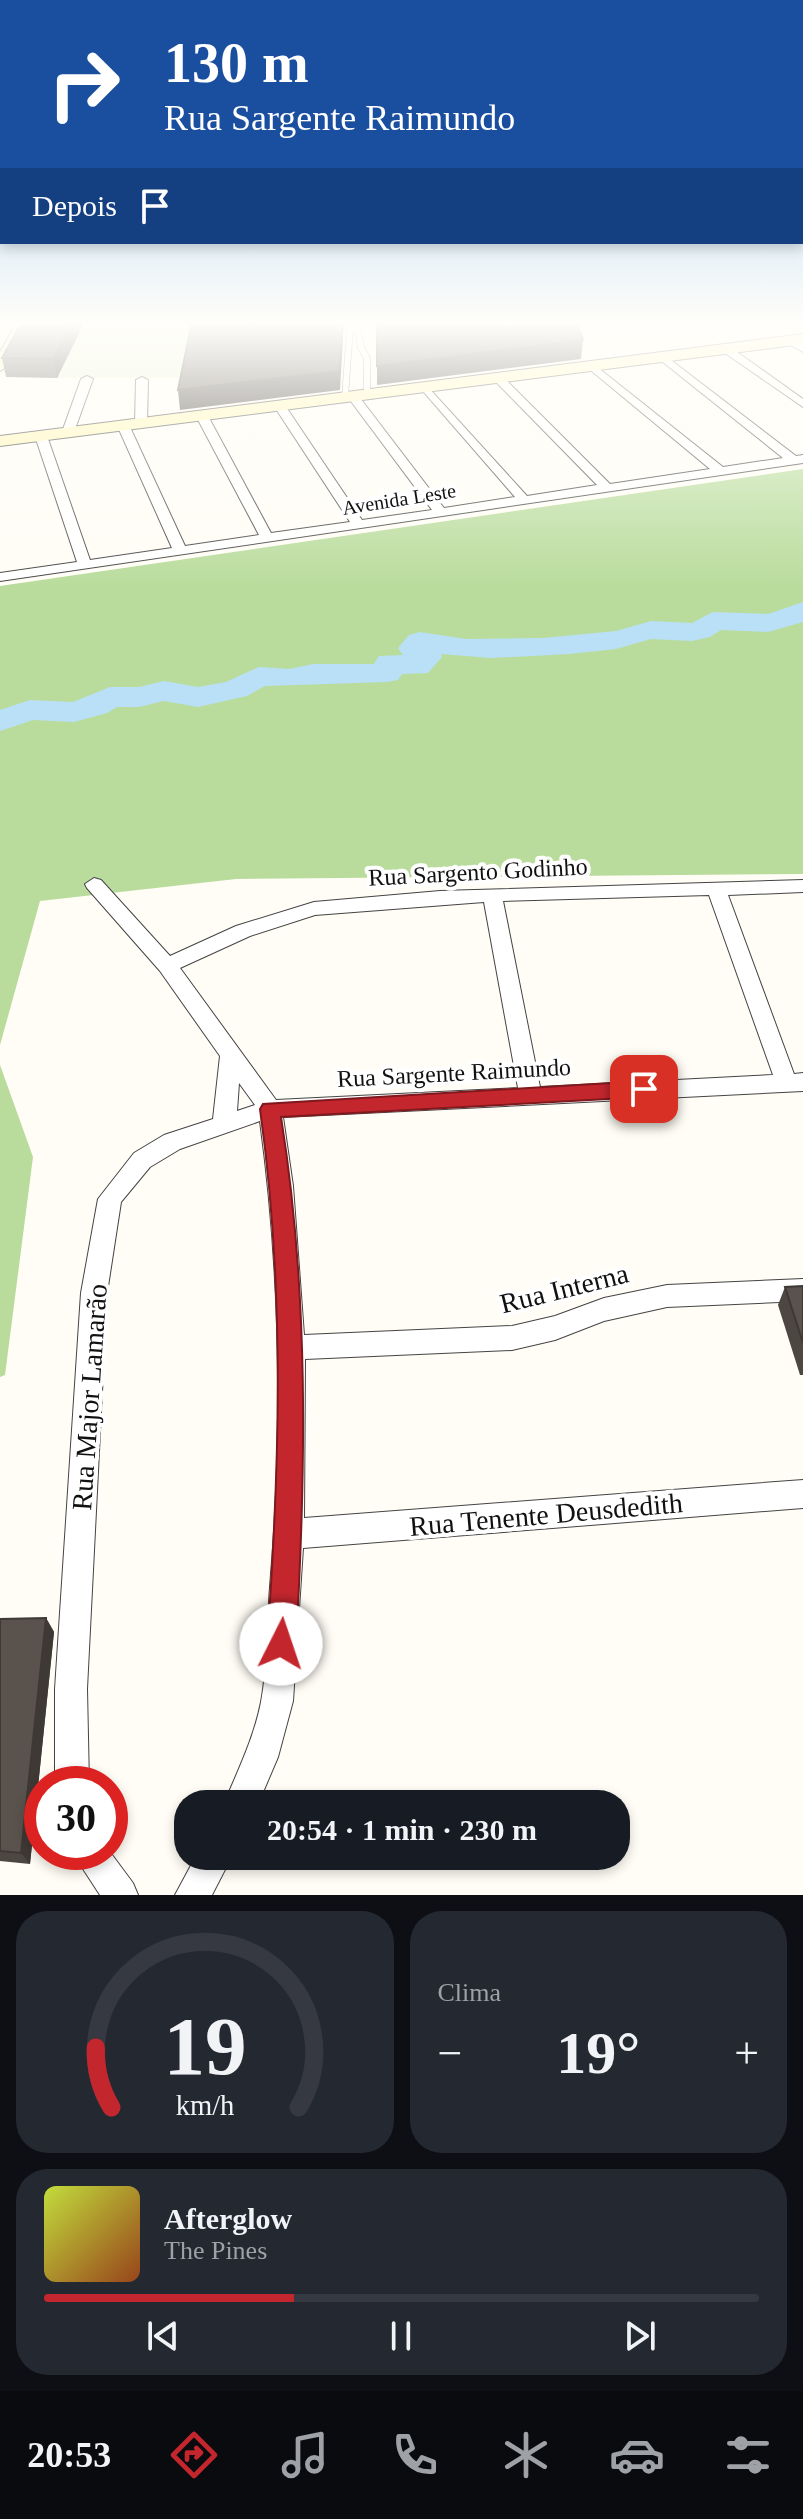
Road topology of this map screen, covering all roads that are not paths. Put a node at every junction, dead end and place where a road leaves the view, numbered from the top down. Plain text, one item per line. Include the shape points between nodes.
1 (76, 410) edge
2 (135, 410) edge
3 (245, 410) edge
4 (283, 410) edge
5 (366, 410) edge
6 (446, 410) edge
7 (530, 410) edge
8 (646, 410) edge
9 (734, 410) edge
10 (202, 416) junction
11 (132, 424) junction
12 (68, 432) junction
13 (41, 436) junction
14 (0, 441) edge
15 (799, 460) edge
16 (720, 471) junction
17 (607, 488) junction
18 (525, 501) junction
19 (441, 513) junction
20 (359, 526) junction
21 (267, 538) junction
22 (181, 552) junction
23 (85, 565) junction
24 (0, 577) edge
25 (94, 884) dead end
26 (803, 886) edge
27 (716, 888) junction
28 (492, 895) junction
29 (167, 966) junction
30 (231, 1055) junction
31 (795, 1082) edge
32 (530, 1095) junction
33 (270, 1109) junction
34 (224, 1125) junction
35 (803, 1290) edge
36 (292, 1348) junction
37 (803, 1494) edge
38 (289, 1534) junction
39 (72, 1766) edge
40 (247, 1790) edge
41 (102, 1870) edge
42 (207, 1870) edge
43 (121, 1895) edge
44 (192, 1895) edge

1 - 12 street
2 - 11 street
3 - 10 street
4 - 20 street
5 - 19 street
6 - 18 street
7 - 17 street
8 - 16 street
9 - 15 street
10 - 11 street
10 - 21 street
11 - 12 street
11 - 22 street
12 - 13 street
13 - 14 street
13 - 23 street
15 - 16 street, Avenida Leste
16 - 17 street, Avenida Leste
17 - 18 street, Avenida Leste
18 - 19 street, Avenida Leste
19 - 20 street, Avenida Leste
20 - 21 street, Avenida Leste
21 - 22 street, Avenida Leste
22 - 23 street, Avenida Leste
23 - 24 street, Avenida Leste
25 - 29 street
26 - 27 street, Rua Sargento Godinho
27 - 28 street, Rua Sargento Godinho
27 - 31 street
28 - 29 street, Rua Sargento Godinho via 314,909 243,931
28 - 32 street
29 - 30 street
30 - 33 street
30 - 34 street
31 - 32 street, Rua Sargente Raimundo
32 - 33 street, Rua Sargente Raimundo
33 - 34 street, Rua Major Lamarão
33 - 36 street
34 - 39 street, Rua Major Lamarão via 172,1142 142,1160 110,1199 94,1293 71,1689
35 - 36 street, Rua Interna via 667,1296 512,1338
36 - 38 street
37 - 38 street, Rua Tenente Deusdedith
38 - 40 street via 277,1701
41 - 43 street
42 - 44 street

